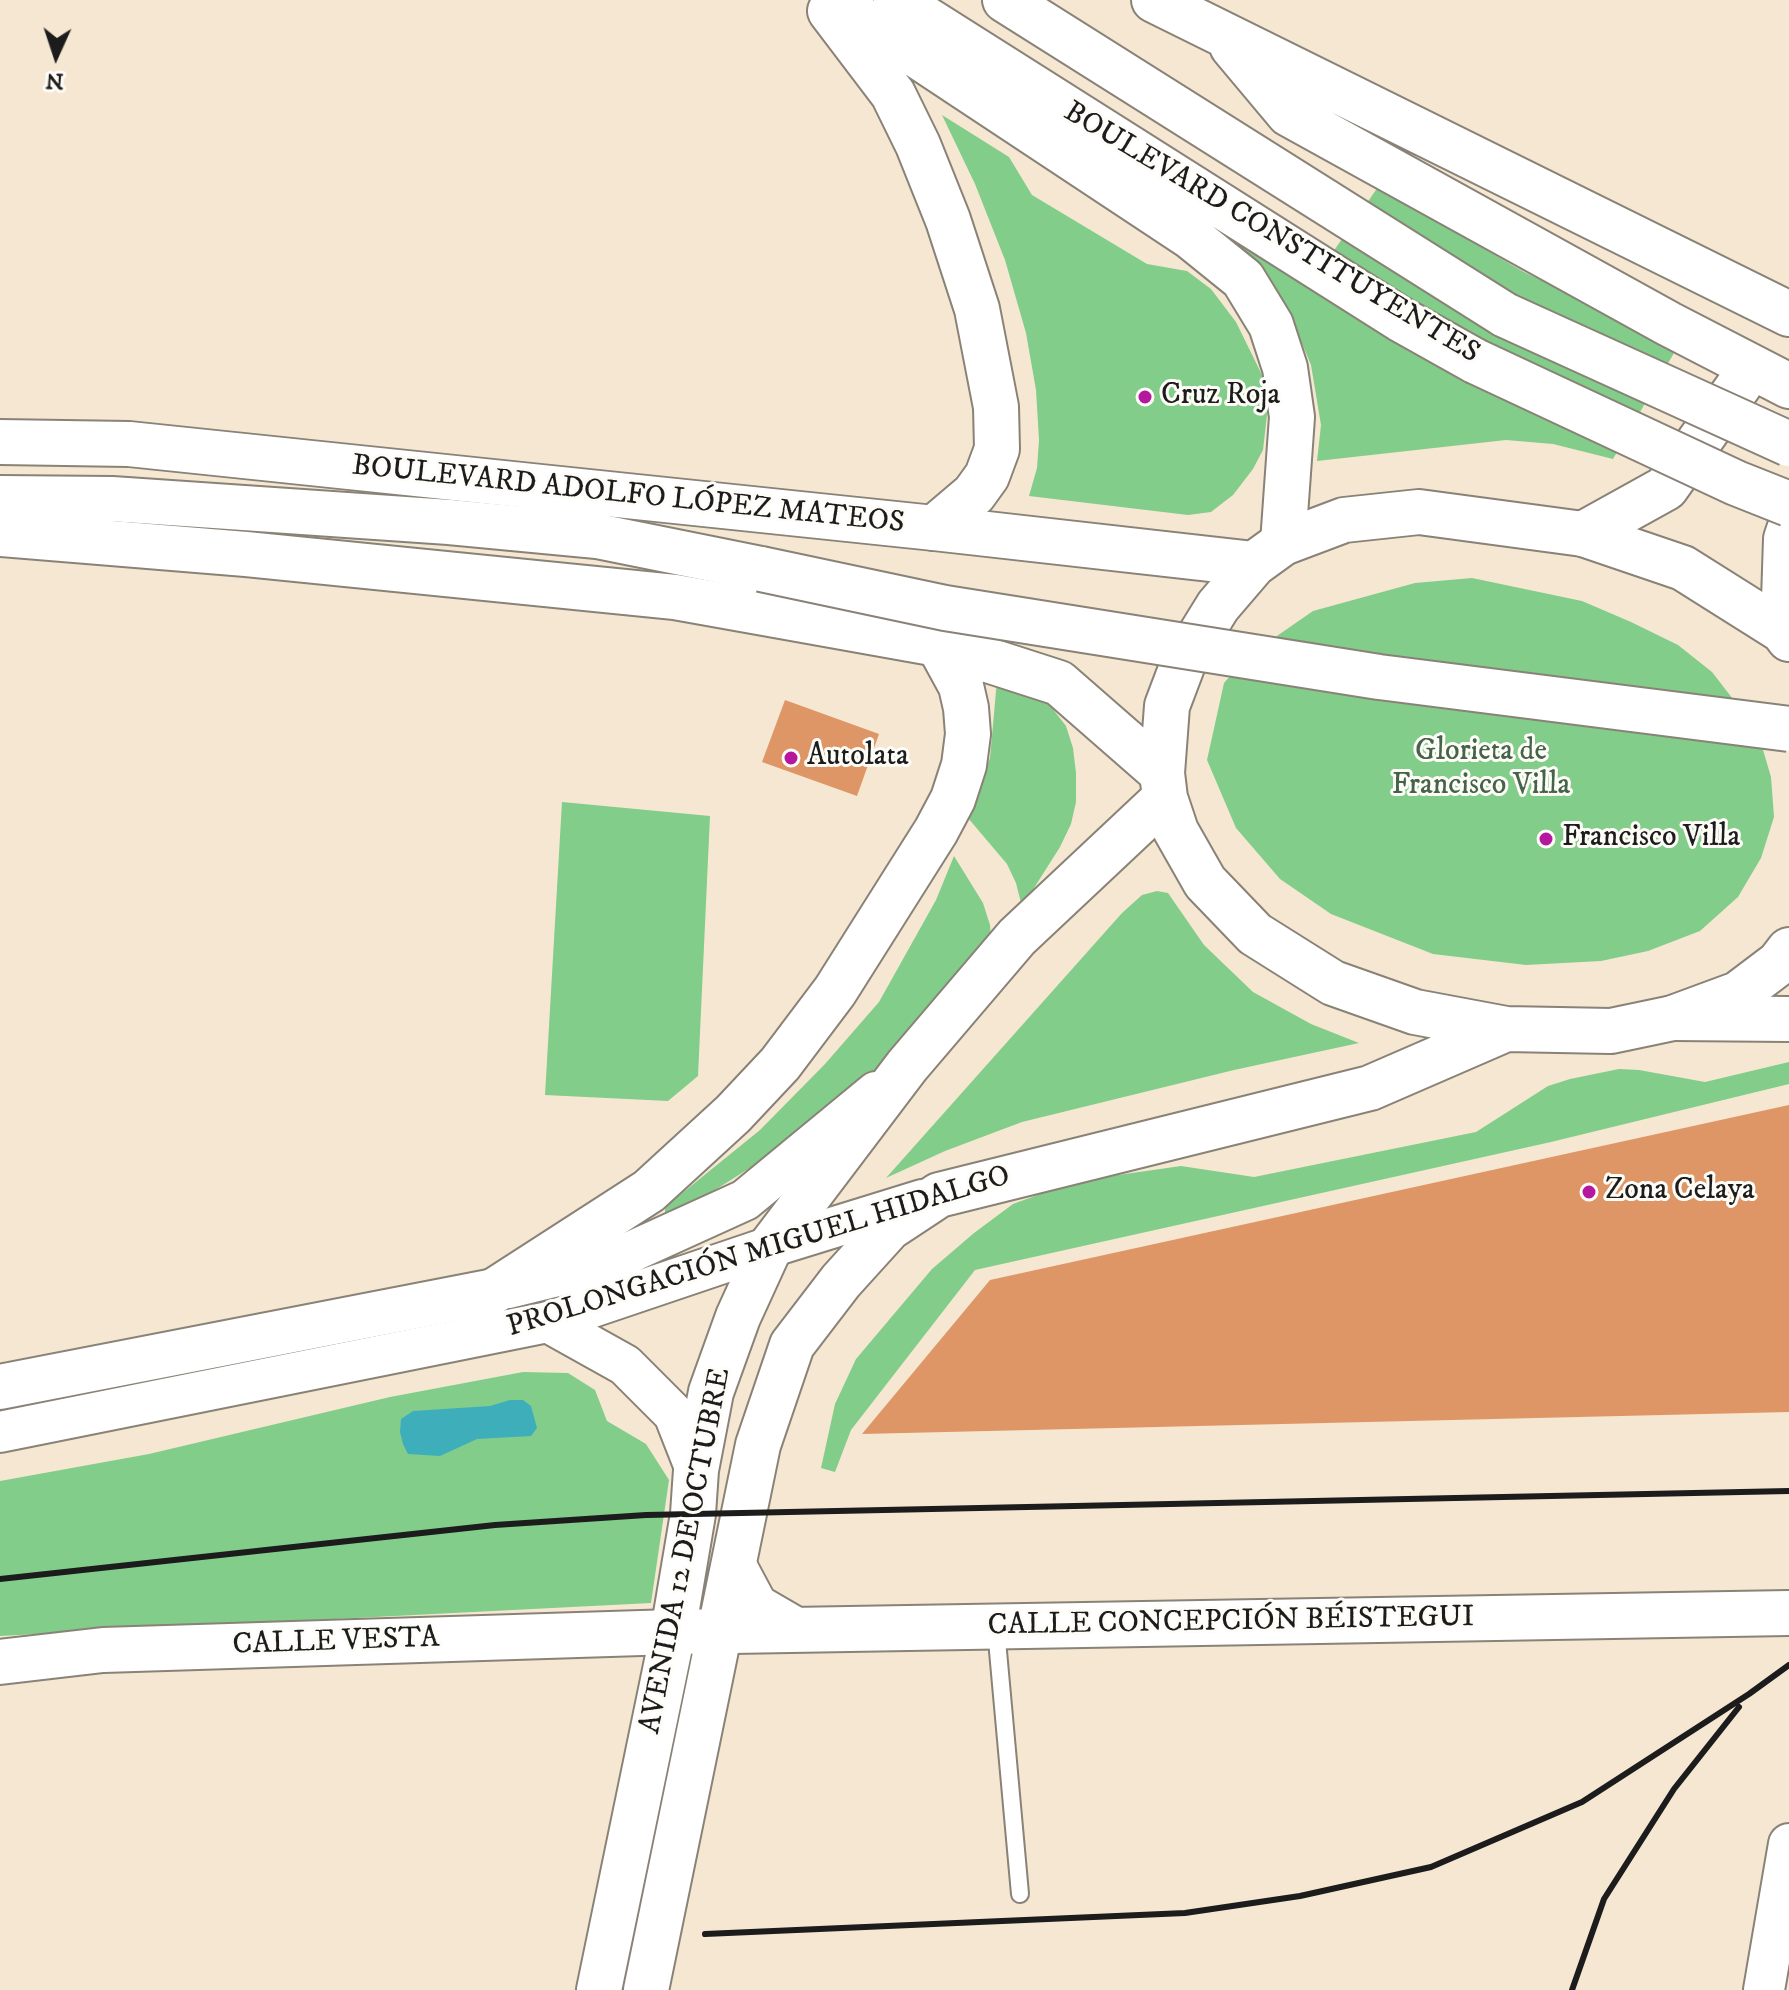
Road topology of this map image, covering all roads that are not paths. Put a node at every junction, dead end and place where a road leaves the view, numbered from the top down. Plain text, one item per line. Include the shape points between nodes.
1 (821, 0) edge
2 (833, 0) edge
3 (896, 0) edge
4 (1005, 0) edge
5 (1154, 0) edge
6 (1220, 32) junction
7 (1789, 314) edge
8 (1777, 371) edge
9 (0, 442) edge
10 (1789, 444) edge
11 (0, 498) edge
12 (1789, 504) edge
13 (934, 528) junction
14 (1789, 530) edge
15 (0, 534) edge
16 (1583, 534) junction
17 (1268, 554) junction
18 (1786, 635) edge
19 (938, 644) junction
20 (1789, 729) edge
21 (1163, 785) junction
22 (1789, 950) edge
23 (1673, 1018) junction
24 (1789, 1019) edge
25 (1506, 1029) junction
26 (907, 1066) junction
27 (939, 1195) junction
28 (770, 1247) junction
29 (494, 1291) junction
30 (548, 1322) junction
31 (0, 1387) edge
32 (0, 1432) edge
33 (696, 1470) junction
34 (733, 1560) junction
35 (1789, 1613) edge
36 (996, 1627) junction
37 (800, 1630) junction
38 (673, 1632) junction
39 (721, 1632) junction
40 (0, 1662) edge
41 (1789, 1844) edge
42 (1020, 1894) dead end
43 (599, 1990) edge
44 (646, 1990) edge
45 (1764, 1990) edge

1 - 13 main road via 906,119 977,309 996,407 997,449 974,494
2 - 17 main road via 1191,237 1243,279 1271,325 1285,368 1292,417
3 - 12 main road, BOULEVARD CONSTITUYENTES, bridge via 1387,311 1475,361
4 - 10 main road, BOULEVARD CONSTITUYENTES, bridge via 1505,315
5 - 6 main road
6 - 7 main road
6 - 8 main road via 1289,114 1669,324
8 - 16 main road via 1666,488
9 - 13 main road, BOULEVARD ADOLFO LÓPEZ MATEOS via 129,444
11 - 20 main road, bridge via 112,499 597,536 945,608 1379,677
13 - 17 main road, BOULEVARD ADOLFO LÓPEZ MATEOS
14 - 18 main road
15 - 19 main road via 675,597
16 - 17 main road via 1419,512 1344,520
16 - 18 main road via 1683,568
17 - 21 main road via 1218,606 1184,661 1167,706
19 - 21 main road via 1059,683
19 - 29 main road via 961,686 966,708 964,765 936,831 835,991 780,1064 649,1191
21 - 25 main road via 1176,831 1205,882 1255,934 1333,983 1415,1012
21 - 26 main road, PROLONGACIÓN MIGUEL HIDALGO via 1017,937
22 - 23 main road via 1738,994
23 - 24 main road
23 - 25 main road via 1611,1031
25 - 27 main road, PROLONGACIÓN MIGUEL HIDALGO via 1370,1088
26 - 28 main road, AVENIDA 12 DE OCTUBRE
26 - 29 street, PROLONGACIÓN MIGUEL HIDALGO via 745,1200 602,1265
27 - 28 street, PROLONGACIÓN MIGUEL HIDALGO
27 - 34 main road, AVENIDA 12 DE OCTUBRE via 889,1228 792,1345 758,1445
28 - 30 street, PROLONGACIÓN MIGUEL HIDALGO
28 - 33 main road, AVENIDA 12 DE OCTUBRE via 711,1392
29 - 31 main road, PROLONGACIÓN MIGUEL HIDALGO
30 - 32 street, PROLONGACIÓN MIGUEL HIDALGO
30 - 33 street via 625,1365 674,1414
33 - 38 main road, AVENIDA 12 DE OCTUBRE
34 - 37 street via 757,1605
34 - 39 main road, AVENIDA 12 DE OCTUBRE
35 - 36 main road, CALLE CONCEPCIÓN BÉISTEGUI
36 - 37 main road, CALLE CONCEPCIÓN BÉISTEGUI
36 - 42 lane
37 - 39 main road, CALLE CONCEPCIÓN BÉISTEGUI
38 - 39 main road, CALLE CONCEPCIÓN BÉISTEGUI
38 - 40 main road, CALLE VESTA via 103,1650
38 - 43 main road, AVENIDA 12 DE OCTUBRE
39 - 44 main road, AVENIDA 12 DE OCTUBRE
41 - 45 street

